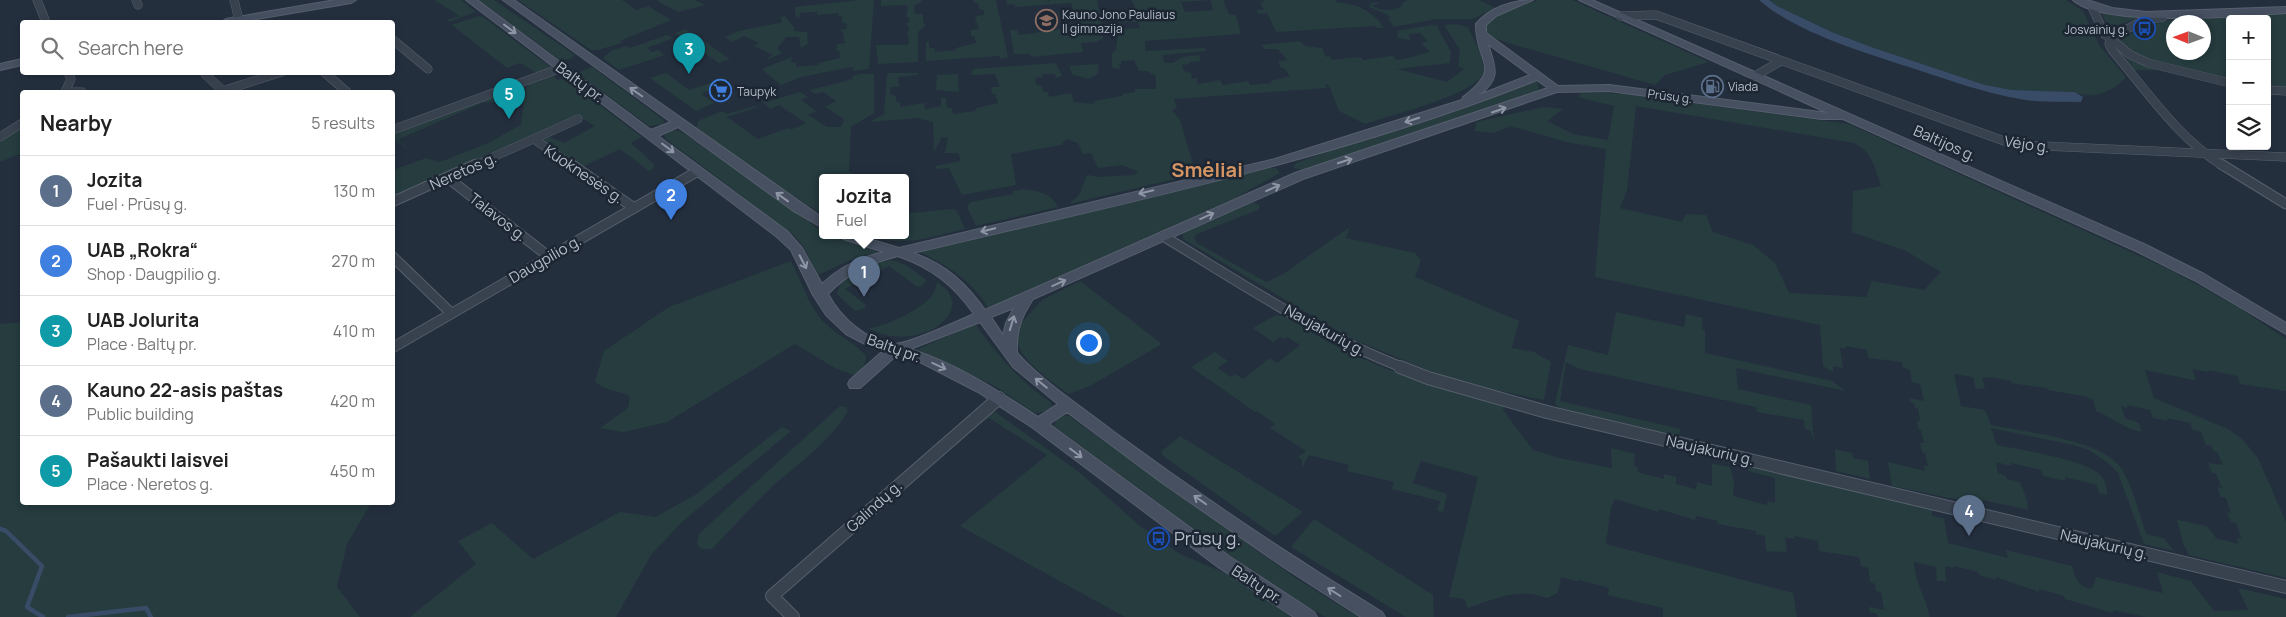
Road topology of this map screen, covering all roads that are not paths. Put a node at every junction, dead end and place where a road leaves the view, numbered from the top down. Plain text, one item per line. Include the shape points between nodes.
1 (36, 0) edge
2 (234, 0) edge
3 (351, 0) edge
4 (471, 0) edge
5 (508, 0) edge
6 (1528, 0) edge
7 (1584, 0) edge
8 (2078, 0) edge
9 (2092, 7) junction
10 (2286, 10) edge
11 (1620, 16) junction
12 (2163, 17) junction
13 (45, 20) edge
14 (239, 20) joint
15 (1480, 34) junction
16 (2110, 38) junction
17 (395, 42) edge
18 (1782, 61) junction
19 (20, 62) edge
20 (574, 63) junction
21 (0, 67) edge
22 (428, 69) dead end
23 (69, 75) edge
24 (206, 75) edge
25 (273, 75) edge
26 (327, 75) edge
27 (1537, 76) junction
28 (1755, 76) junction
29 (2226, 83) edge
30 (66, 90) edge
31 (220, 90) edge
32 (228, 90) edge
33 (345, 90) edge
34 (1556, 90) junction
35 (2271, 90) edge
36 (2286, 91) edge
37 (1458, 105) junction
38 (1844, 116) junction
39 (578, 119) dead end
40 (680, 122) junction
41 (20, 124) edge
42 (395, 129) edge
43 (650, 135) junction
44 (0, 137) edge
45 (534, 139) junction
46 (2204, 154) junction
47 (2286, 157) edge
48 (1279, 162) junction
49 (698, 171) junction
50 (1299, 176) junction
51 (448, 178) junction
52 (395, 201) edge
53 (2286, 204) edge
54 (634, 208) junction
55 (819, 221) edge
56 (1163, 236) junction
57 (858, 239) edge
58 (899, 252) junction
59 (548, 256) junction
60 (395, 259) edge
61 (820, 295) junction
62 (965, 296) junction
63 (1029, 296) junction
64 (451, 313) junction
65 (982, 315) junction
66 (954, 327) junction
67 (2286, 328) edge
68 (395, 346) edge
69 (893, 350) junction
70 (1010, 354) junction
71 (855, 384) dead end
72 (999, 398) junction
73 (1068, 404) junction
74 (1038, 424) junction
75 (2286, 587) edge
76 (793, 617) edge
77 (1308, 617) edge
78 (1376, 617) edge

1 - 13 street
2 - 14 street
3 - 14 main road
4 -> 20 main road, Baltų pr.
5 - 20 main road, Baltų pr.
6 - 15 main road via 1486,19 1481,24
7 - 11 main road, Baltijos g.
8 - 9 main road
9 - 12 main road
9 - 16 street
10 - 12 main road
11 - 18 street, Vėjo g. via 1656,15
11 - 28 main road, Baltijos g.
12 - 16 street via 2144,20
15 - 27 main road
15 - 37 main road via 1491,76 1486,84
16 - 29 street via 2129,54 2148,63
16 - 46 street via 2112,50
17 - 22 street
18 - 28 street
18 - 46 street, Vėjo g. via 2020,146
19 - 21 main road
40 -> 20 main road, Baltų pr.
20 - 42 street
20 - 43 main road, Baltų pr.
23 - 30 street via 71,79
24 - 31 street
25 - 32 street
26 - 33 street
27 - 34 main road
27 - 37 main road
28 - 38 main road, Baltijos g.
34 - 38 street, Prūsų g. via 1608,88 1821,116
50 -> 34 main road, Prūsų g.
35 - 36 street
37 -> 48 main road
38 - 67 main road, Baltijos g. via 2140,248 2199,277
39 - 45 street, Neretos g.
40 - 43 main road
55 -> 40 main road, Baltų pr.
41 - 44 street
43 -> 49 main road, Baltų pr.
45 - 51 street, Neretos g.
45 - 54 street, Kuoknesės g.
46 - 47 street, Vėjo g.
46 - 53 street
48 - 50 main road
48 -> 58 main road
49 - 54 street, Daugpilio g.
49 -> 61 main road, Baltų pr. via 796,248
56 -> 50 main road, Prūsų g.
51 - 52 street, Neretos g.
51 - 59 street, Talavos g.
54 - 59 street, Daugpilio g.
63 -> 56 main road, Prūsų g.
56 - 75 street, Naujakurių g. via 1315,328 1369,355 1428,378 1547,412
57 - 58 main road
58 - 61 main road via 843,272
58 - 62 main road via 935,267
59 - 64 street, Daugpilio g.
60 - 64 street
61 - 69 main road, Baltų pr. via 838,320 851,331
62 - 65 main road
62 - 66 main road via 965,308
63 - 65 main road, Prūsų g.
70 -> 63 main road via 1009,335 1013,319
64 - 68 street, Daugpilio g.
65 - 66 main road, Prūsų g.
65 - 70 main road
66 - 69 main road, Prūsų g.
69 - 71 main road
69 -> 72 main road, Baltų pr. via 932,362
73 -> 70 main road via 1027,372
72 - 74 main road, Baltų pr.
72 - 76 street, Galindų g. via 772,596
73 - 74 main road
78 -> 73 main road via 1271,551
74 -> 77 main road, Baltų pr. via 1224,562

